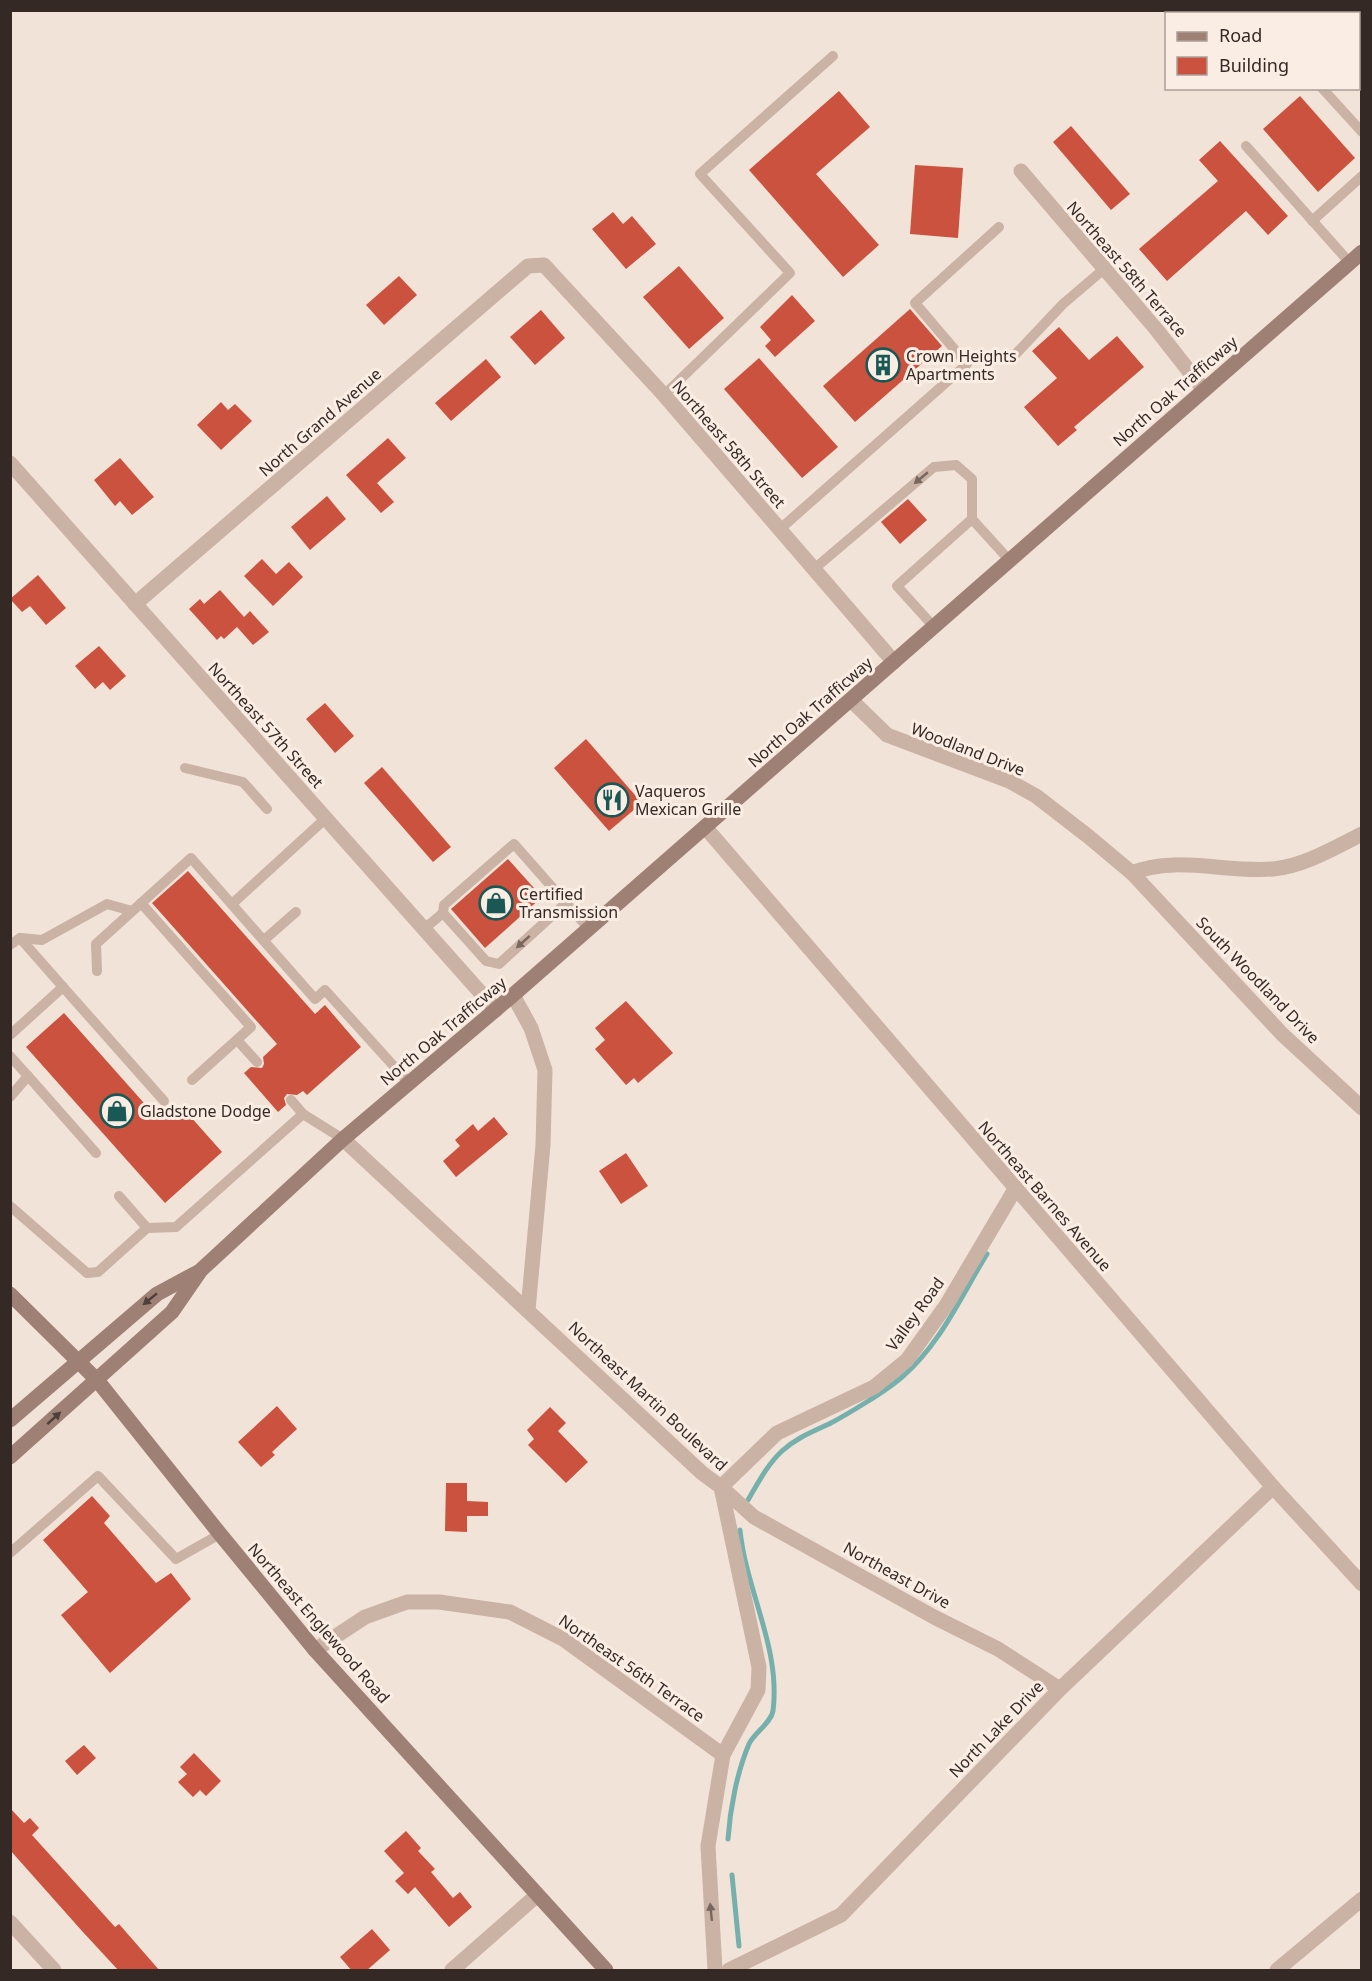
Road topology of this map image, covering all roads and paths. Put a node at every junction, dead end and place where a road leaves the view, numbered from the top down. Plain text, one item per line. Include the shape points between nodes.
1 (833, 56) dead end
2 (1324, 90) edge
3 (1362, 132) edge
4 (1246, 146) dead end
5 (1021, 171) dead end
6 (1362, 176) edge
7 (1312, 221) junction
8 (999, 227) dead end
9 (1356, 257) edge
10 (528, 266) joint
11 (1104, 269) junction
12 (1011, 359) dead end
13 (1204, 390) junction
14 (664, 395) junction
15 (10, 463) edge
16 (972, 519) junction
17 (779, 530) junction
18 (1010, 561) junction
19 (814, 569) junction
20 (135, 604) junction
21 (934, 627) junction
22 (894, 662) junction
23 (851, 700) junction
24 (185, 768) dead end
25 (267, 809) dead end
26 (325, 819) junction
27 (705, 827) junction
28 (1362, 834) edge
29 (1132, 873) junction
30 (141, 903) junction
31 (566, 903) junction
32 (231, 904) junction
33 (132, 911) junction
34 (296, 912) dead end
35 (442, 913) junction
36 (424, 929) junction
37 (589, 929) junction
38 (20, 938) junction
39 (264, 940) junction
40 (10, 945) edge
41 (97, 971) dead end
42 (63, 987) junction
43 (513, 995) junction
44 (496, 1010) junction
45 (10, 1035) edge
46 (237, 1040) junction
47 (10, 1056) edge
48 (257, 1062) dead end
49 (28, 1076) junction
50 (192, 1080) dead end
51 (409, 1083) junction
52 (10, 1097) edge
53 (291, 1100) dead end
54 (164, 1101) dead end
55 (1362, 1108) edge
56 (303, 1114) junction
57 (343, 1139) junction
58 (96, 1153) dead end
59 (1015, 1189) junction
60 (119, 1196) dead end
61 (10, 1206) edge
62 (147, 1228) junction
63 (201, 1270) junction
64 (10, 1294) edge
65 (528, 1310) junction
66 (78, 1361) junction
67 (97, 1380) junction
68 (10, 1420) edge
69 (10, 1457) edge
70 (722, 1487) junction
71 (1273, 1487) junction
72 (220, 1534) junction
73 (10, 1553) edge
74 (1362, 1584) edge
75 (315, 1650) junction
76 (1060, 1689) junction
77 (723, 1755) junction
78 (536, 1896) junction
79 (1362, 1899) edge
80 (10, 1922) edge
81 (54, 1971) edge
82 (452, 1971) edge
83 (606, 1971) edge
84 (715, 1971) edge
85 (729, 1971) edge
86 (1277, 1971) edge

1 - 14 lane via 700,174 790,273
2 - 3 lane
4 - 7 lane
5 - 11 street, Northeast 58th Terrace
6 - 7 lane
7 - 9 lane
8 - 17 lane via 915,303 967,364
9 - 13 main road, North Oak Trafficway
10 - 14 street, Northeast 58th Street via 544,265
10 - 20 street, North Grand Avenue
11 - 12 lane via 1063,304
11 - 13 street, Northeast 58th Terrace
13 - 18 main road, North Oak Trafficway
14 - 17 street, Northeast 58th Street
15 - 20 street, Northeast 57th Street
16 - 18 lane
16 -> 19 lane via 972,479 956,465 934,466
16 - 21 lane via 897,586
17 - 19 street, Northeast 58th Street
18 - 21 main road, North Oak Trafficway
19 - 22 street, Northeast 58th Street
20 - 26 street, Northeast 57th Street
21 - 22 main road, North Oak Trafficway
22 - 23 main road, North Oak Trafficway
23 - 27 main road, North Oak Trafficway
23 - 29 street, Woodland Drive via 887,735 1036,796
24 - 25 lane via 243,782
26 - 32 lane
26 - 36 street, Northeast 57th Street
27 - 37 main road, North Oak Trafficway
27 - 59 street, Northeast Barnes Avenue
28 - 29 street via 1310,860 1274,869 1160,865
29 - 55 street, South Woodland Drive via 1274,1026
30 - 32 lane via 191,858
30 - 33 lane
30 - 46 lane via 252,1027
31 -> 35 lane via 499,964 486,961
31 - 35 lane via 514,844 444,905
31 - 37 lane
32 - 39 lane
33 - 38 lane via 107,904 42,940
33 - 41 lane via 96,944
34 - 39 lane
35 - 36 lane
36 - 44 street, Northeast 57th Street
37 - 43 main road, North Oak Trafficway
38 - 40 lane
38 - 42 lane
39 - 51 lane via 315,999 325,990
42 - 45 lane
42 - 54 lane
43 - 44 main road, North Oak Trafficway
43 - 65 street via 531,1028 545,1070 539,1210
44 - 51 main road, North Oak Trafficway
46 - 48 lane
46 - 50 lane
47 - 49 lane
49 - 52 lane
49 - 58 lane
51 - 57 main road, North Oak Trafficway
53 - 56 lane
56 - 57 lane
56 - 62 lane via 176,1227
57 - 63 main road, North Oak Trafficway
57 - 65 street, Northeast Martin Boulevard
59 - 70 street, Valley Road via 946,1304 907,1360 874,1387 777,1433
59 - 71 street, Northeast Barnes Avenue
60 - 62 lane
61 - 62 lane via 87,1273 98,1272
63 -> 66 main road, North Oak Trafficway via 156,1294
63 - 67 main road, North Oak Trafficway via 172,1312
64 - 66 main road, Northeast Englewood Road
65 - 70 street, Northeast Martin Boulevard via 702,1473
66 - 67 main road, Northeast Englewood Road
66 - 68 main road, North Oak Trafficway
69 -> 67 main road, North Oak Trafficway
67 - 72 main road, Northeast Englewood Road
70 - 76 street, Northeast Drive via 754,1516 998,1649
70 - 77 street, Northeast Martin Boulevard via 759,1667 758,1690
71 - 74 street, Northeast Barnes Avenue
71 - 76 street, North Lake Drive
72 - 73 lane via 176,1559 98,1476
72 - 75 main road, Northeast Englewood Road
75 - 77 street, Northeast 56th Terrace via 365,1617 408,1602 440,1602 510,1612 563,1639
75 - 78 main road, Northeast Englewood Road
76 - 85 street, North Lake Drive via 842,1915
84 -> 77 street, Northeast Martin Boulevard via 708,1846
78 - 82 street
78 - 83 main road, Northeast Englewood Road
79 - 86 street
80 - 81 street

